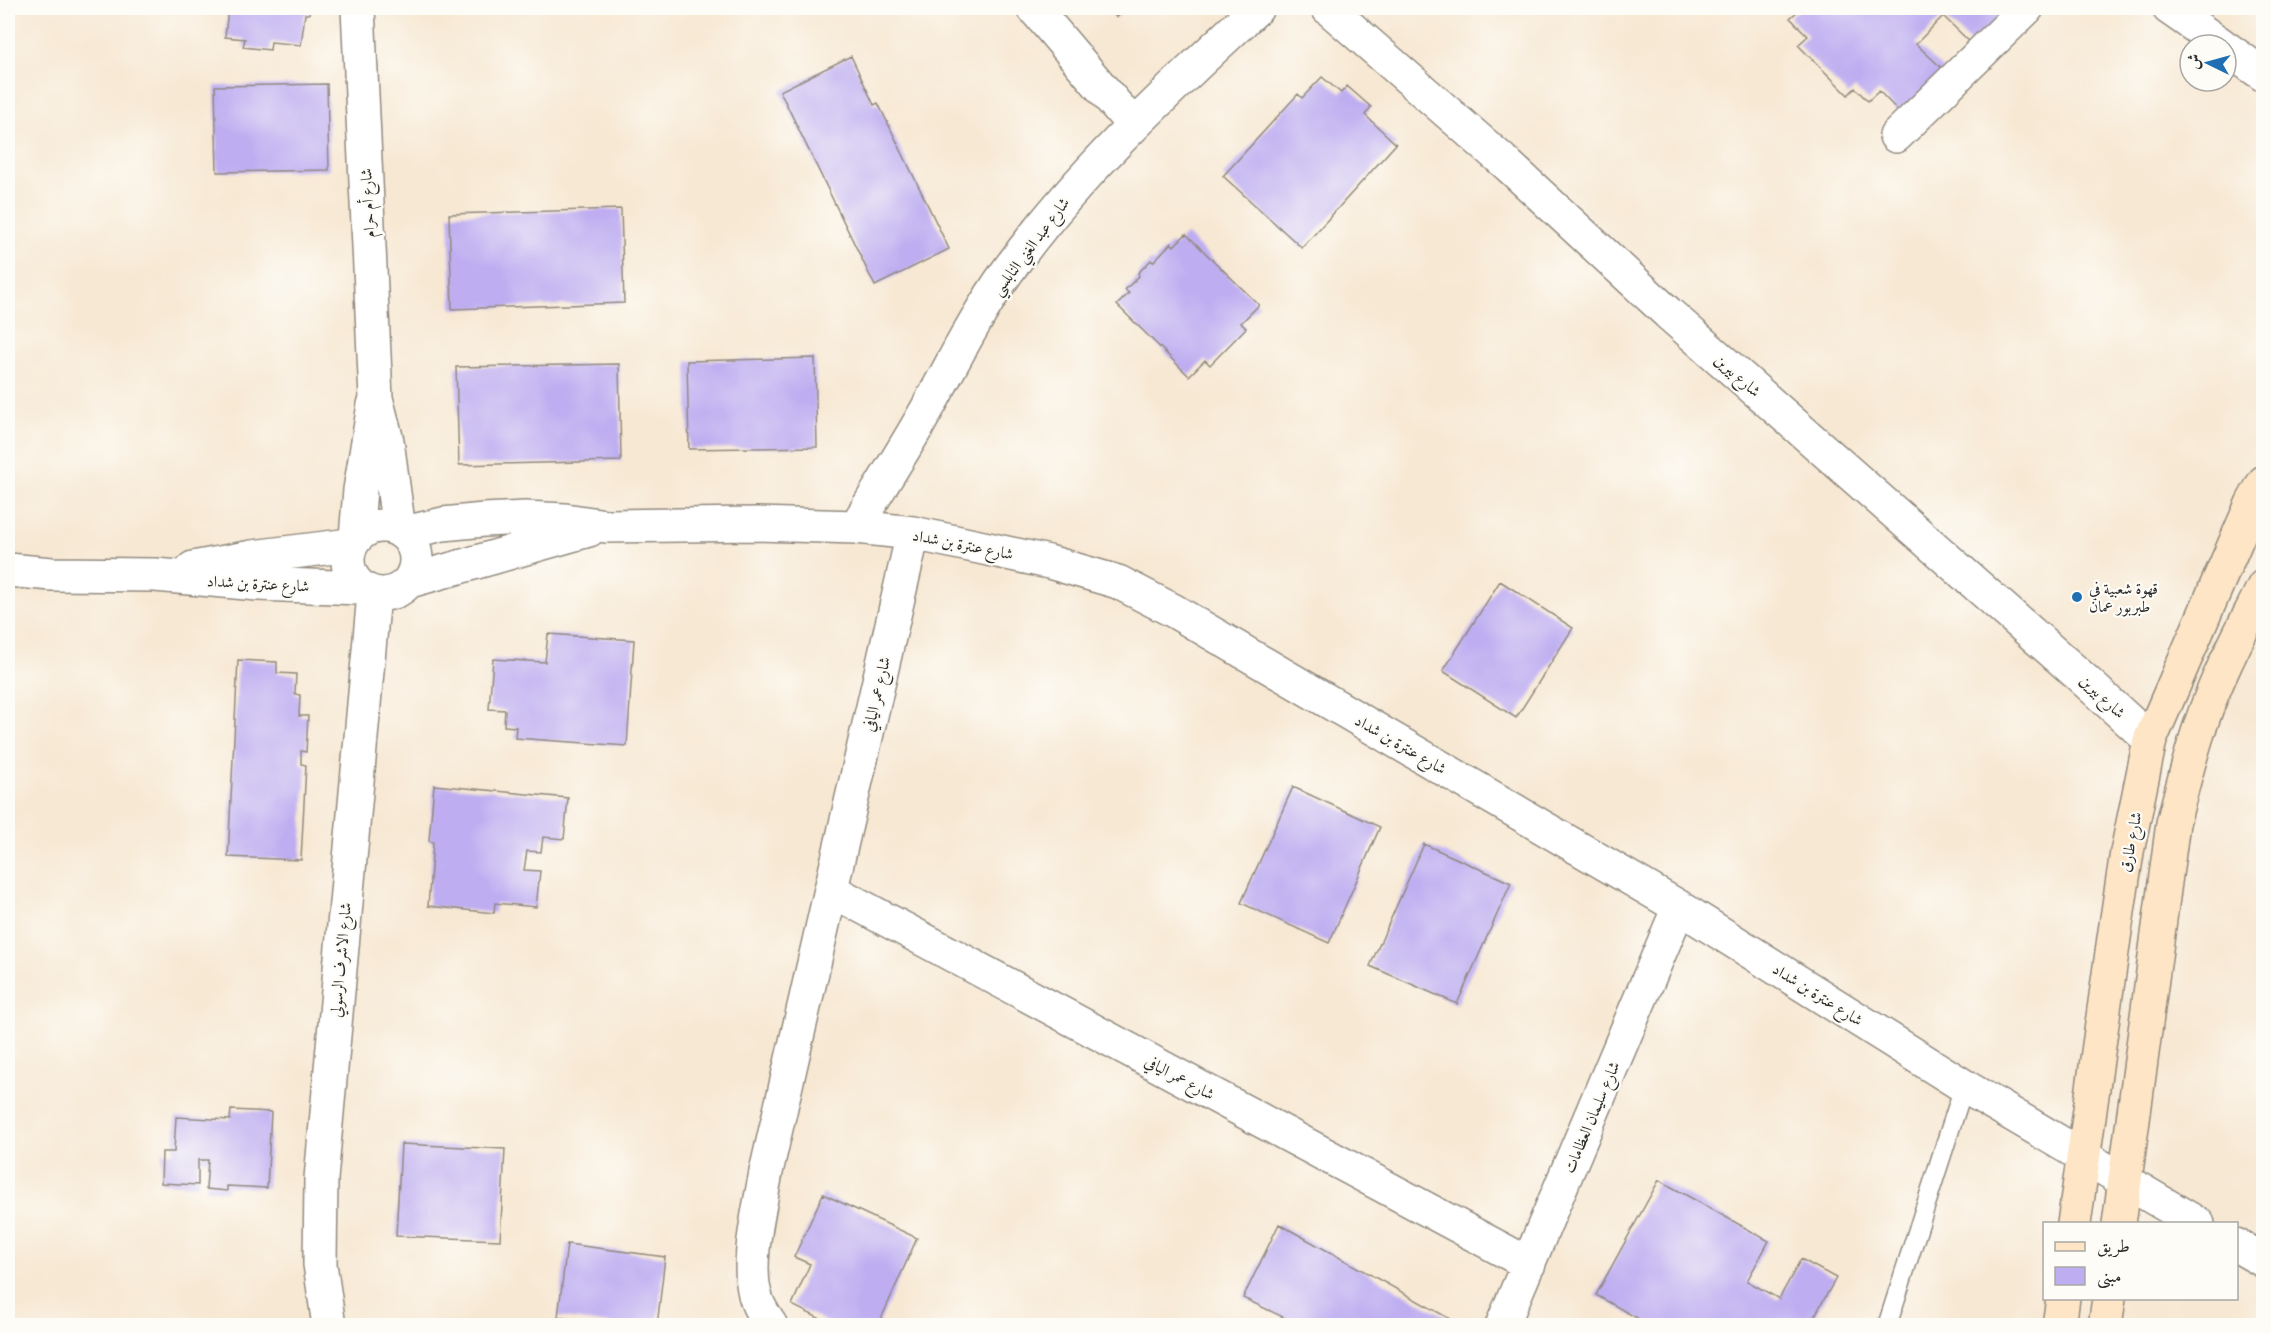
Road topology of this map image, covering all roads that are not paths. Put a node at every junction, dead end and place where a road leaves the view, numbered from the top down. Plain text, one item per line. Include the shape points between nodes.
1 (358, 8) edge
2 (1034, 8) edge
3 (1257, 8) edge
4 (1328, 8) edge
5 (2026, 8) edge
6 (2169, 8) edge
7 (2205, 33) edge
8 (2238, 57) edge
9 (2264, 75) edge
10 (1132, 125) junction
11 (1896, 136) dead end
12 (376, 398) junction
13 (2264, 482) edge
14 (606, 526) junction
15 (856, 527) junction
16 (401, 531) junction
17 (913, 533) junction
18 (353, 541) junction
19 (8, 570) edge
20 (52, 574) junction
21 (156, 576) junction
22 (410, 581) junction
23 (8, 586) edge
24 (2264, 586) edge
25 (367, 591) junction
26 (2150, 740) junction
27 (831, 890) junction
28 (1679, 907) junction
29 (1964, 1086) junction
30 (2085, 1157) junction
31 (2124, 1182) junction
32 (2074, 1222) edge
33 (2119, 1222) edge
34 (2194, 1222) edge
35 (2238, 1246) edge
36 (2264, 1261) edge
37 (1529, 1264) junction
38 (2063, 1300) edge
39 (2109, 1300) edge
40 (328, 1326) edge
41 (771, 1326) edge
42 (1502, 1326) edge
43 (1887, 1326) edge
44 (2059, 1326) edge
45 (2105, 1326) edge

1 - 12 street, شارع أم حرام
2 - 10 street
3 - 10 street, شارع عبد الغني النابلسي
4 - 26 street, شارع بيرين
5 - 11 street
6 - 7 street
8 - 9 street
10 - 15 street, شارع عبد الغني النابلسي via 1007,272
12 - 16 street, شارع أم حرام
12 - 18 street, شارع أم حرام
13 - 26 street, شارع طارق
14 - 15 street, شارع عنترة بن شداد
14 - 16 street, شارع عنترة بن شداد via 514,518
14 - 22 street, شارع عنترة بن شداد
15 - 17 street, شارع عنترة بن شداد
16 - 18 street via 377,526
16 - 22 street via 416,555
17 - 27 street, شارع عمر اليافي
17 - 28 street, شارع عنترة بن شداد via 1049,562 1118,582
18 - 21 street, شارع عنترة بن شداد
18 - 25 street via 347,561 351,576
19 - 20 street, شارع عنترة بن شداد
20 - 21 street, شارع عنترة بن شداد
20 - 23 street
21 - 25 street, شارع عنترة بن شداد
22 - 25 street via 388,595
24 - 31 street via 2202,719 2184,779 2174,823
25 - 40 street, شارع الاشرف الرسولي via 321,1179 320,1264
26 - 30 street, شارع طارق via 2120,895
27 - 37 street, شارع عمر اليافي
27 - 41 street, شارع عمر اليافي via 766,1172 754,1242 753,1287
28 - 29 street, شارع عنترة بن شداد
28 - 37 street, شارع سليمان العظامات
29 - 30 street, شارع عنترة بن شداد
29 - 43 lane
30 - 31 street, شارع عنترة بن شداد
30 - 32 street, شارع طارق
31 - 33 street
31 - 34 street, شارع عنترة بن شداد
35 - 36 street
37 - 42 street, شارع سليمان العظامات
38 - 44 street
39 - 45 street

